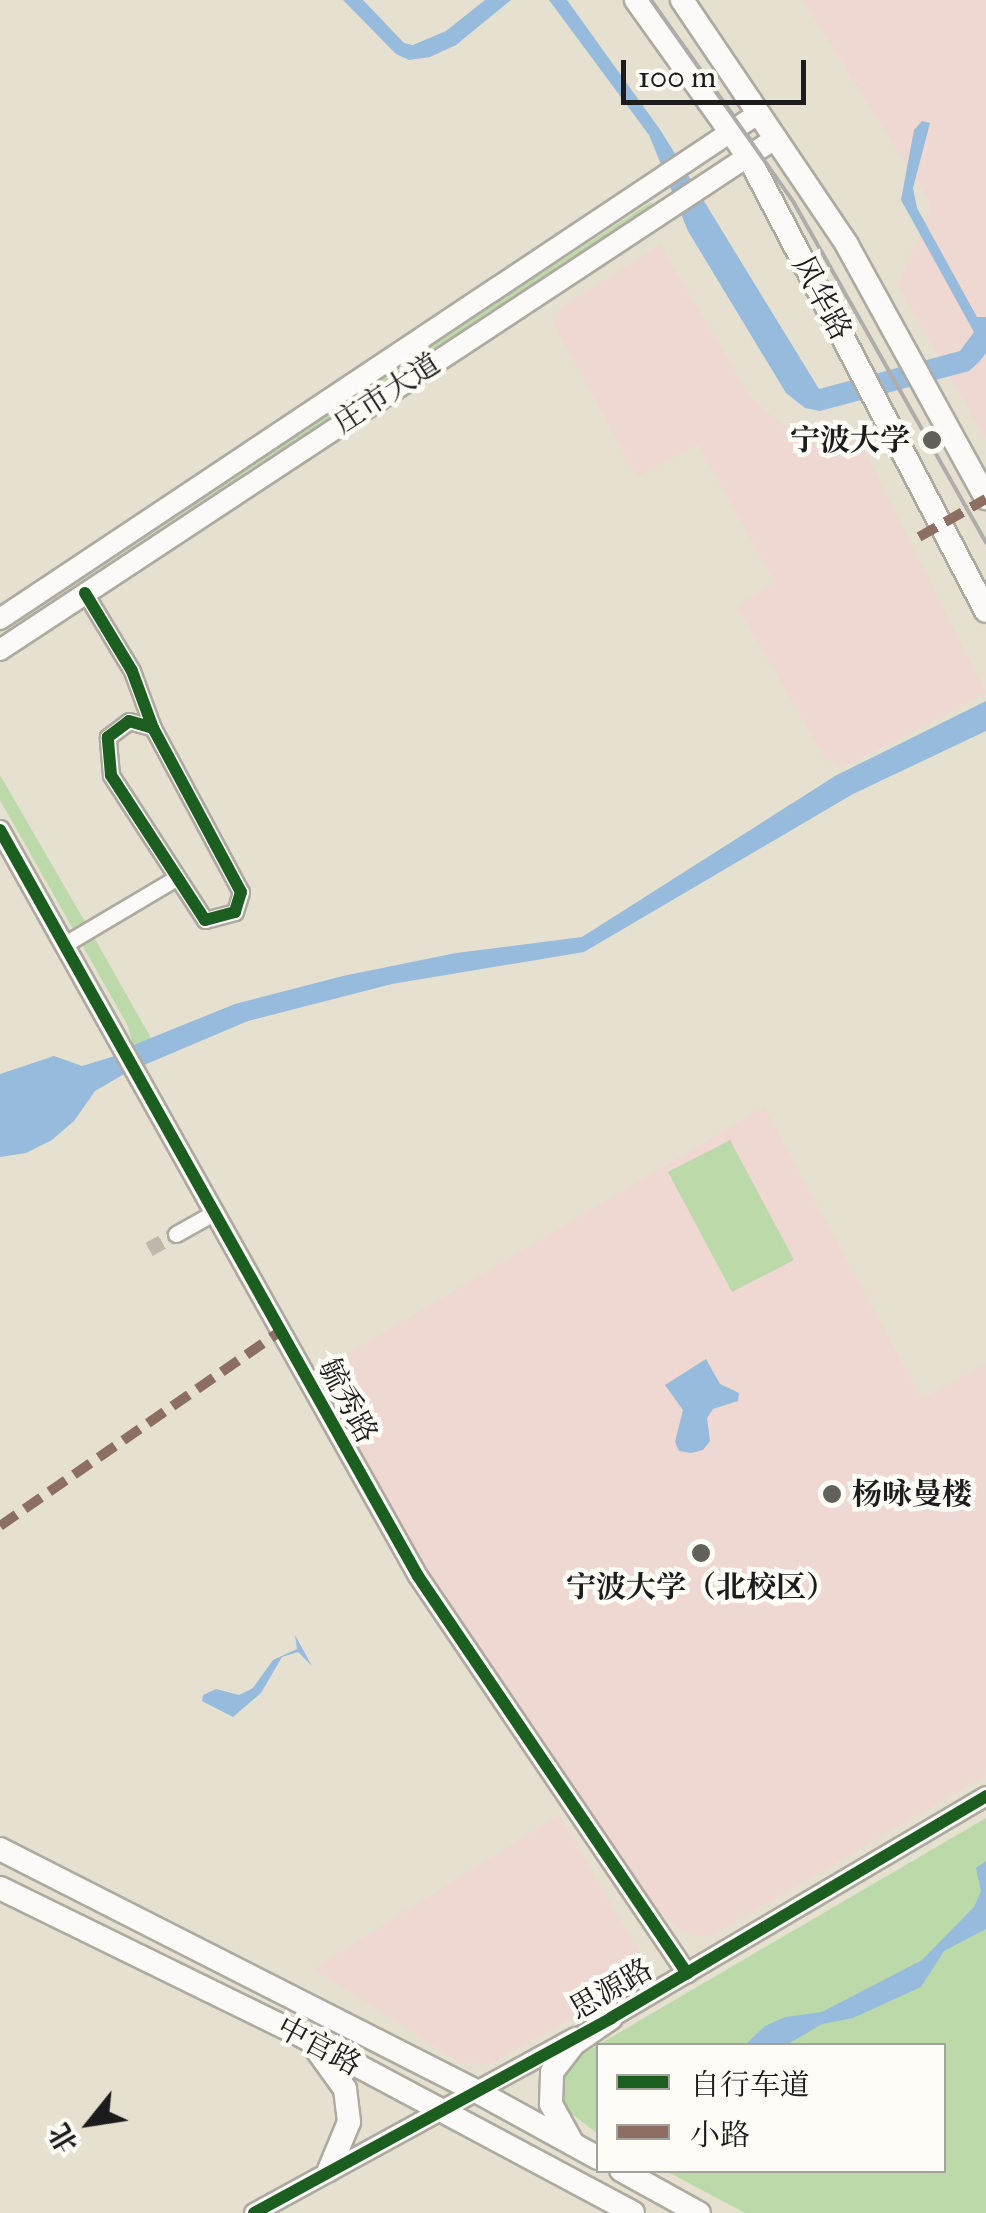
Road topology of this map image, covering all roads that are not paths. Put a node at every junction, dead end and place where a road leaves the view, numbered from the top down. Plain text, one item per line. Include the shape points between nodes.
1 (636, 0) edge
2 (682, 0) edge
3 (759, 112) junction
4 (776, 138) junction
5 (723, 139) junction
6 (740, 164) junction
7 (986, 498) edge
8 (85, 593) junction
9 (986, 610) edge
10 (0, 619) edge
11 (0, 650) edge
12 (153, 728) junction
13 (0, 830) edge
14 (176, 878) junction
15 (65, 944) junction
16 (215, 1212) junction
17 (176, 1234) tunnel mouth
18 (986, 1796) edge
19 (0, 1849) edge
20 (0, 1888) edge
21 (688, 1973) junction
22 (611, 2018) junction
23 (304, 2036) junction
24 (478, 2092) junction
25 (440, 2110) junction
26 (572, 2144) junction
27 (596, 2157) edge
28 (329, 2170) junction
29 (627, 2173) edge
30 (254, 2213) edge
31 (633, 2213) edge
32 (700, 2213) edge

1 - 5 main road, 风华路
2 - 3 main road, 风华路
3 - 4 main road, 风华路
3 - 5 main road, 庄市大道
4 - 6 main road, 庄市大道
4 - 7 main road, 风华路 via 847,245
5 - 6 main road, 风华路
5 - 10 main road, 庄市大道
6 - 8 main road, 庄市大道
6 - 9 main road, 风华路
8 - 11 main road, 庄市大道
8 - 12 street via 132,671
12 - 14 street via 129,720 108,737 111,775
12 - 14 street via 241,892 235,912 205,920
13 - 15 street, 毓秀路
14 - 15 street
15 - 16 street, 毓秀路
16 - 17 street
16 - 21 street, 毓秀路 via 418,1576
18 - 21 street, 思源路
19 - 24 main road, 中官路
20 - 23 main road, 中官路
21 - 22 street, 思源路
22 - 24 street, 思源路
22 - 26 main road via 575,2043 552,2072 552,2104
23 - 25 main road, 中官路
23 - 28 main road via 345,2089 349,2122
24 - 25 street, 思源路
24 - 26 main road, 中官路
25 - 28 street, 思源路
25 - 31 main road, 中官路
26 - 27 main road, 中官路
28 - 30 street, 思源路
29 - 32 main road

